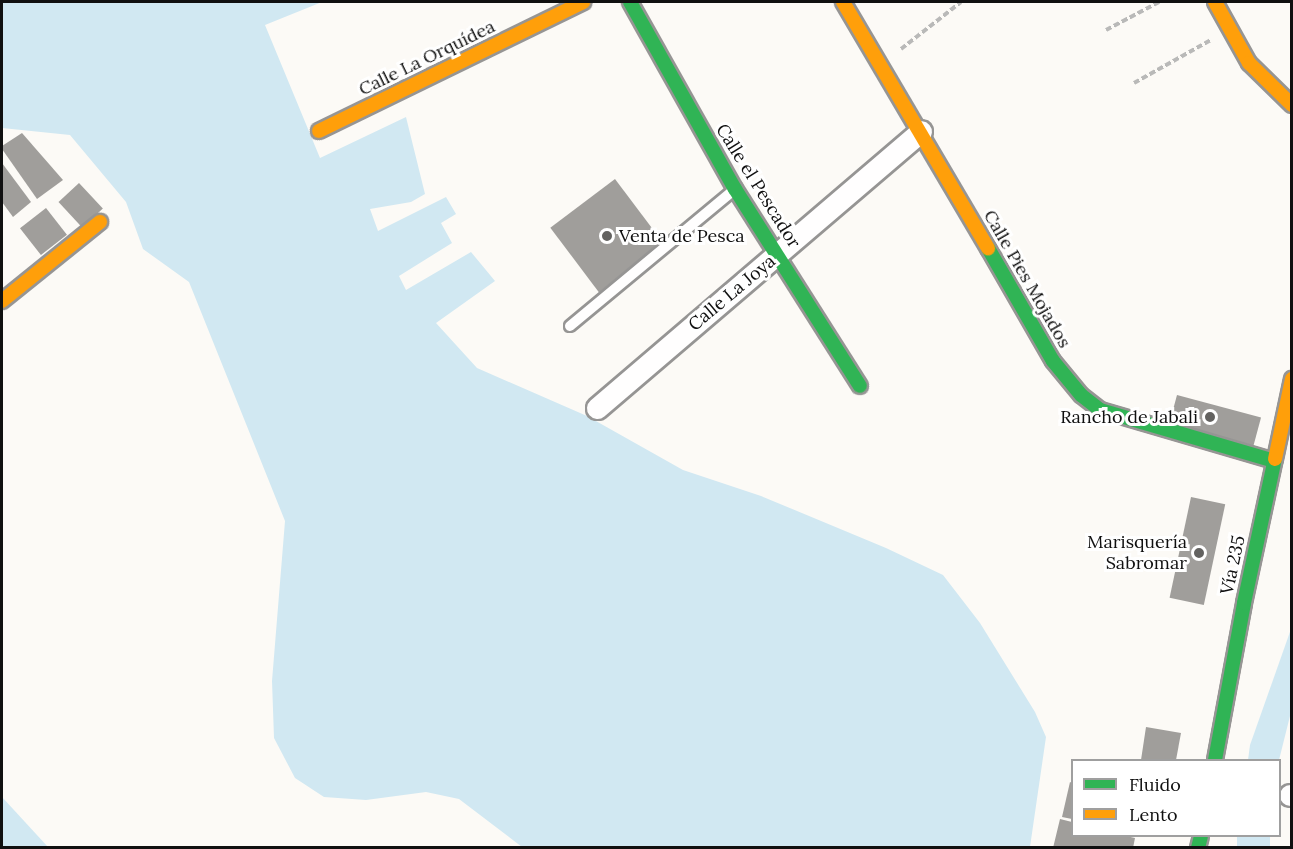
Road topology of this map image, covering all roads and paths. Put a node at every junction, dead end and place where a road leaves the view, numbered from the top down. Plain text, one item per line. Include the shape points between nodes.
1 (583, 2) edge
2 (630, 2) edge
3 (843, 2) edge
4 (961, 2) edge
5 (1159, 2) edge
6 (1215, 2) edge
7 (1106, 30) dead end
8 (1230, 30) junction
9 (881, 65) junction
10 (1134, 83) dead end
11 (1292, 105) edge
12 (319, 131) dead end
13 (921, 131) junction
14 (735, 189) junction
15 (100, 222) dead end
16 (778, 254) junction
17 (2, 301) edge
18 (570, 326) dead end
19 (1292, 379) edge
20 (860, 386) dead end
21 (597, 408) dead end
22 (1274, 461) junction
23 (1215, 759) edge

1 - 12 street, Calle La Orquídea
2 - 14 street, Calle el Pescador
3 - 9 street, Calle Pies Mojados
4 - 9 path
5 - 7 path
6 - 8 street
8 - 10 path
8 - 11 street via 1249,63
9 - 13 street, Calle Pies Mojados
13 - 16 street, Calle La Joya
13 - 22 street, Calle Pies Mojados via 1053,361 1081,395 1100,410
14 - 16 street, Calle el Pescador
14 - 18 lane
15 - 17 street
16 - 20 street, Calle el Pescador
16 - 21 street, Calle La Joya
19 - 22 street, Vía 235
22 - 23 street, Vía 235

